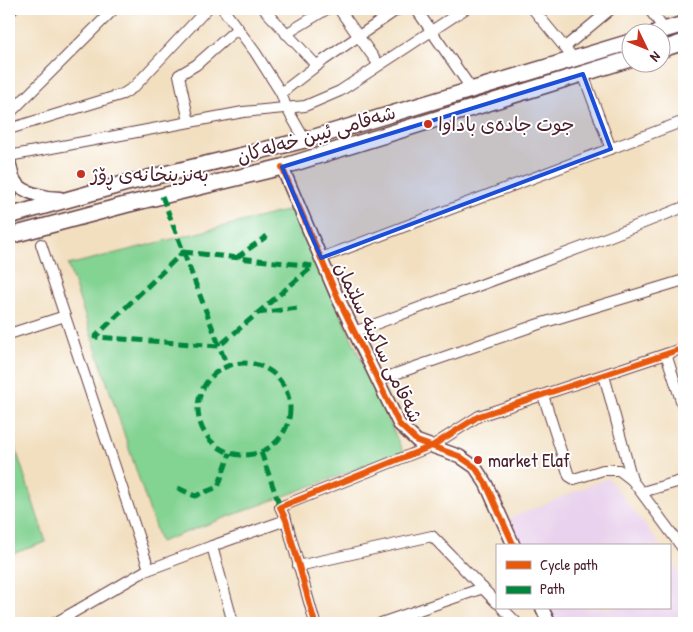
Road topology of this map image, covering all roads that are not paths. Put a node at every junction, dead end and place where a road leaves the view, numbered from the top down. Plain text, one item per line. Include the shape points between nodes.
1 (13, 9) edge
2 (114, 9) edge
3 (208, 9) edge
4 (224, 9) edge
5 (264, 9) edge
6 (327, 9) edge
7 (338, 9) edge
8 (398, 9) edge
9 (416, 9) edge
10 (465, 9) edge
11 (533, 9) edge
12 (611, 9) edge
13 (648, 9) edge
14 (9, 13) edge
15 (656, 22) edge
16 (684, 24) edge
17 (238, 28) junction
18 (670, 28) edge
19 (432, 32) junction
20 (286, 34) junction
21 (358, 36) junction
22 (684, 42) edge
23 (620, 45) edge
24 (565, 47) junction
25 (670, 47) edge
26 (575, 60) junction
27 (620, 63) edge
28 (379, 65) junction
29 (317, 66) junction
30 (583, 74) junction
31 (472, 91) junction
32 (281, 93) junction
33 (286, 107) junction
34 (9, 114) edge
35 (684, 121) edge
36 (189, 122) junction
37 (9, 129) edge
38 (305, 140) junction
39 (611, 149) junction
40 (9, 156) edge
41 (9, 162) edge
42 (282, 167) junction
43 (15, 182) junction
44 (123, 184) junction
45 (9, 196) edge
46 (73, 197) junction
47 (125, 205) junction
48 (684, 207) edge
49 (9, 216) edge
50 (9, 236) edge
51 (41, 244) dead end
52 (321, 258) junction
53 (684, 280) edge
54 (65, 316) junction
55 (354, 332) junction
56 (9, 334) edge
57 (684, 348) edge
58 (666, 354) junction
59 (604, 375) junction
60 (378, 380) junction
61 (543, 395) junction
62 (684, 410) edge
63 (432, 446) junction
64 (632, 480) junction
65 (684, 480) edge
66 (642, 492) junction
67 (286, 520) junction
68 (513, 544) edge
69 (212, 546) junction
70 (684, 550) edge
71 (298, 566) junction
72 (149, 569) junction
73 (483, 588) junction
74 (496, 602) edge
75 (504, 610) edge
76 (543, 610) edge
77 (55, 623) edge
78 (233, 623) edge
79 (314, 623) edge
80 (381, 623) edge
81 (517, 623) edge
82 (549, 623) edge

1 - 14 street
2 - 34 street
3 - 37 street via 134,87 123,94
4 - 17 street
5 - 20 street
6 - 20 street
7 - 21 street
8 - 21 street
9 - 19 street
10 - 19 street
11 - 24 street
12 - 24 street
13 - 15 street
16 - 18 main road
17 - 32 street
17 - 36 street via 196,65 179,75
19 - 28 street
19 - 31 street
20 - 29 street
21 - 28 street
21 - 29 street
22 - 25 main road
23 - 26 main road, شەقامی ئیبن خەلەکان
24 - 26 street
26 - 31 main road, شەقامی ئیبن خەلەکان
27 - 30 main road, شەقامی ئیبن خەلەکان
28 - 33 street via 323,100 305,106
29 - 32 street
30 - 39 street
30 - 42 main road, شەقامی ئیبن خەلەکان
31 - 38 main road, شەقامی ئیبن خەلەکان
32 - 33 street
33 - 36 street
33 - 38 street
35 - 39 street
36 - 40 street
38 - 44 main road, شەقامی ئیبن خەلەکان
39 - 52 street
41 - 43 street
42 - 47 main road, شەقامی ئیبن خەلەکان
42 - 52 street, شەقامی ساکینە سلێمان
43 - 45 street
43 - 46 street via 46,198
44 - 46 main road, شەقامی ئیبن خەلەکان
44 - 47 main road
46 - 49 main road, شەقامی ئیبن خەلەکان
47 - 50 main road, شەقامی ئیبن خەلەکان
48 - 55 street
51 - 54 street
52 - 55 street, شەقامی ساکینە سلێمان
53 - 60 street via 539,324
54 - 56 street
54 - 72 street
55 - 60 street, شەقامی ساکینە سلێمان
57 - 58 street
58 - 59 street
58 - 62 street
59 - 61 street
59 - 64 street
60 - 63 street, شەقامی ساکینە سلێمان via 404,430 417,441
61 - 63 street via 479,416
61 - 64 street via 569,476 574,479 602,470 619,470
63 - 67 street via 280,507
63 - 68 street, شەقامی ساکینە سلێمان via 468,461 479,471
64 - 66 street
65 - 66 street
66 - 70 street
67 - 69 street
67 - 71 street
69 - 72 street
69 - 78 street
71 - 73 street via 432,536
71 - 79 street
72 - 77 street
73 - 74 street
73 - 80 street
75 - 81 street
76 - 82 street

